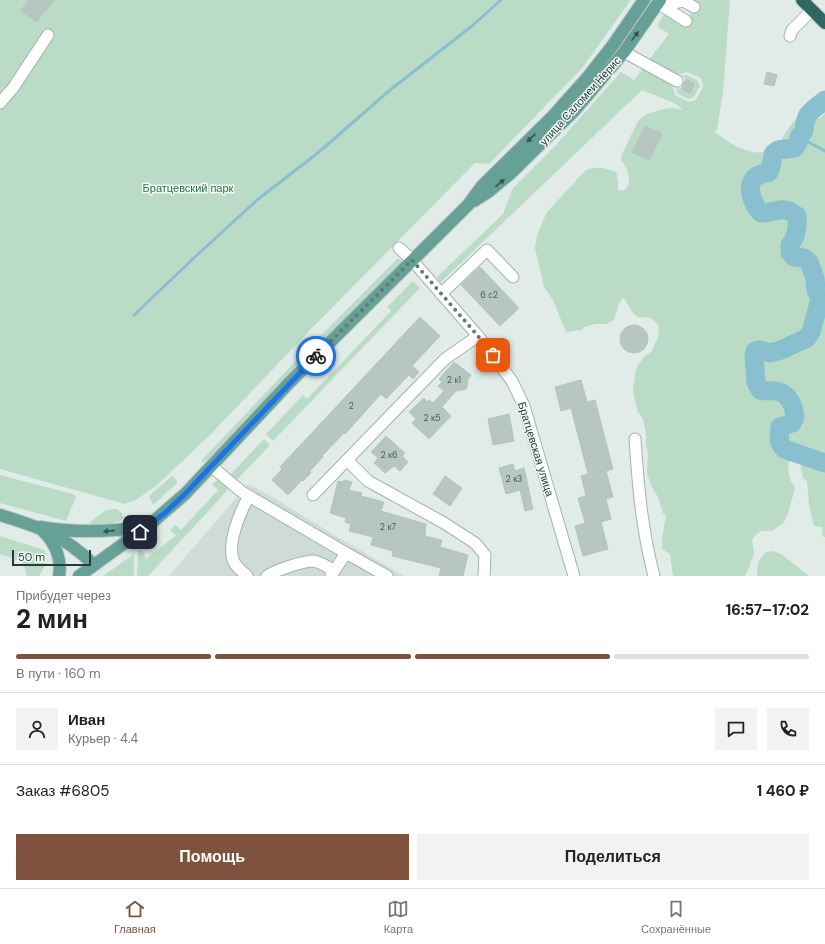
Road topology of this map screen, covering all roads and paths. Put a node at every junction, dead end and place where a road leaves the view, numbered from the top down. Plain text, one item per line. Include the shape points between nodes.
1 (644, 0) edge
2 (802, 0) edge
3 (662, 1) edge
4 (694, 7) dead end
5 (812, 10) junction
6 (686, 21) dead end
7 (825, 23) edge
8 (48, 35) dead end
9 (790, 36) dead end
10 (624, 52) junction
11 (677, 81) dead end
12 (0, 103) edge
13 (468, 205) junction
14 (399, 248) dead end
15 (412, 260) junction
16 (513, 277) dead end
17 (441, 294) junction
18 (478, 336) junction
19 (635, 439) dead end
20 (347, 460) junction
21 (211, 466) junction
22 (313, 495) dead end
23 (249, 496) junction
24 (0, 515) edge
25 (148, 526) junction
26 (40, 527) junction
27 (346, 554) junction
28 (94, 565) junction
29 (332, 573) edge
30 (59, 576) edge
31 (79, 576) edge
32 (247, 576) edge
33 (267, 576) edge
34 (387, 576) edge
35 (484, 576) edge
36 (574, 576) edge
37 (654, 576) edge

1 -> 13 main road, улица Саломеи Нерис via 587,78 553,116 482,186
2 - 5 highway
3 - 4 street via 683,1
3 - 6 street
10 -> 3 main road, улица Саломеи Нерис
5 - 7 highway
5 - 9 street via 792,30
8 - 12 street
10 - 11 street
13 -> 10 main road, улица Саломеи Нерис via 488,192 541,145 575,110
13 - 15 main road, улица Саломеи Нерис
14 - 15 street, Братцевская улица
15 - 17 street, Братцевская улица
15 - 21 main road, улица Саломеи Нерис
16 - 17 street via 487,250
17 - 18 street, Братцевская улица
18 - 20 street via 445,360
18 - 36 street, Братцевская улица via 512,381 524,406
19 - 37 street via 641,505
20 - 22 street
20 - 35 street via 368,481 475,543 485,555
21 - 23 street
21 - 25 main road, улица Саломеи Нерис via 185,494
23 - 27 street
23 - 32 street via 242,508 232,546 234,561
24 - 26 main road
25 -> 26 main road via 96,532 59,531
25 - 28 main road, улица Саломеи Нерис
26 - 28 main road via 69,543
26 - 30 main road via 56,550
27 - 29 street
27 - 34 street
28 - 31 main road, улица Саломеи Нерис
29 - 33 street via 314,561 294,565

